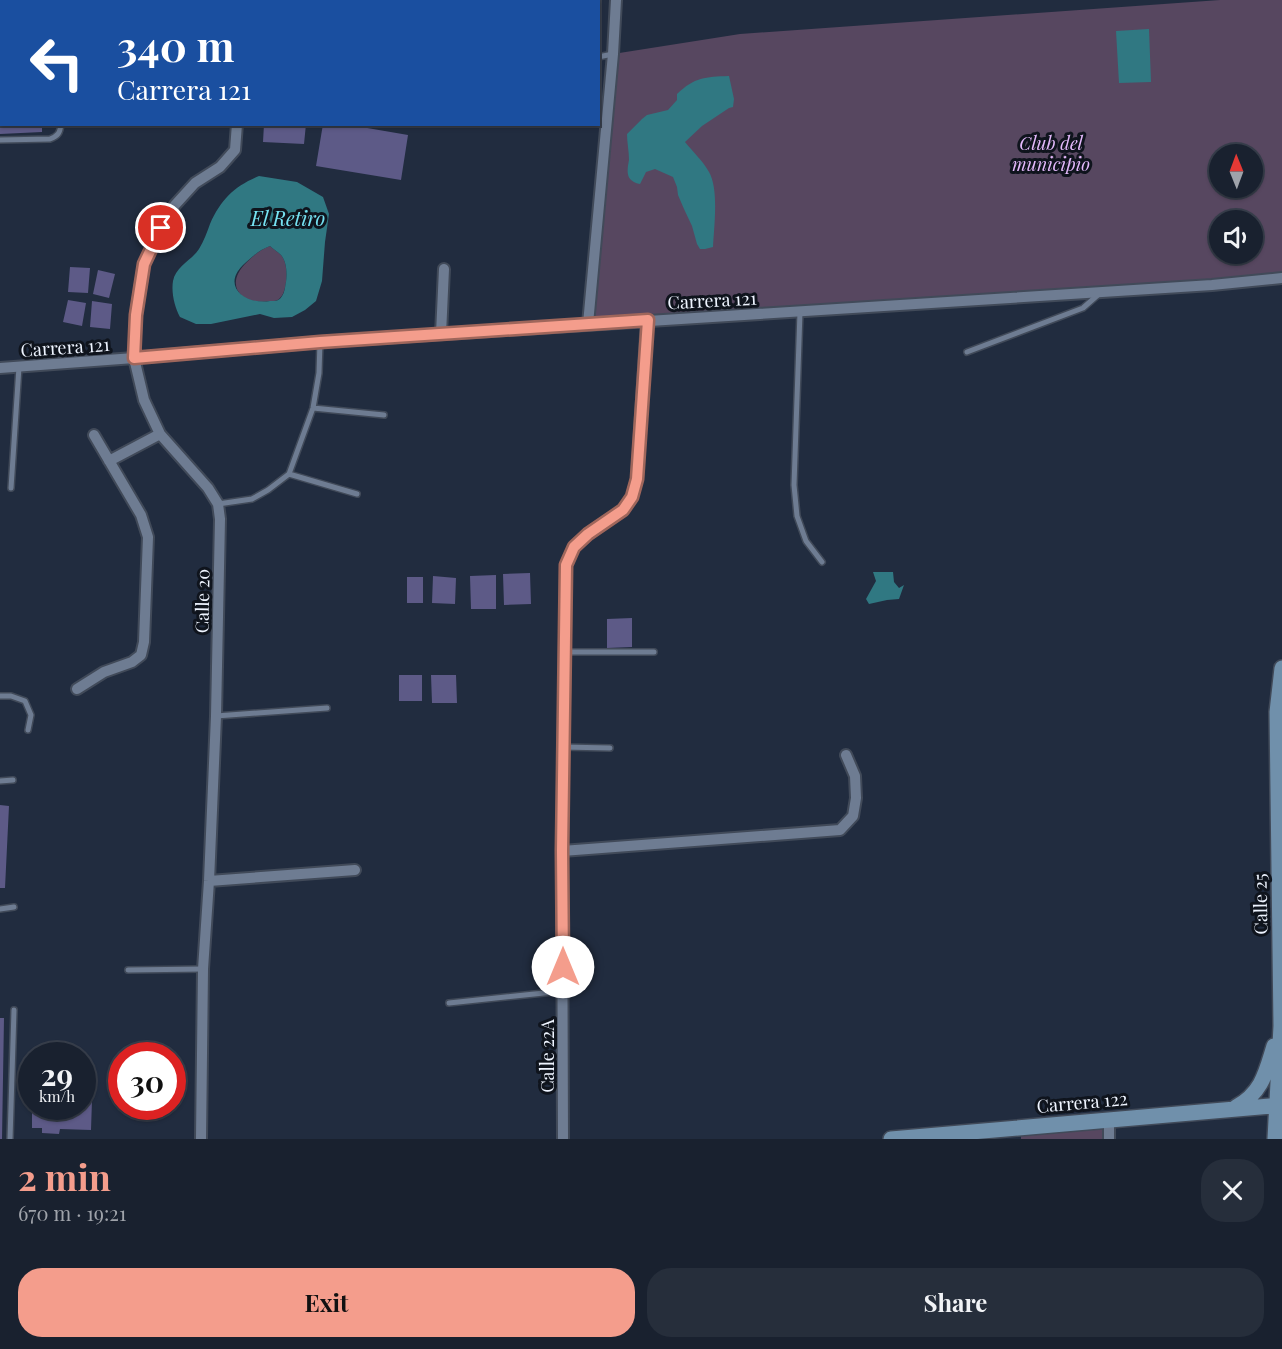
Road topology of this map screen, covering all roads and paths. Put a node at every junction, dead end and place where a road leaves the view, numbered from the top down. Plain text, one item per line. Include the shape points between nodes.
1 (616, 0) edge
2 (613, 54) junction
3 (600, 57) edge
4 (61, 126) edge
5 (237, 126) edge
6 (0, 140) edge
7 (444, 269) dead end
8 (1282, 278) edge
9 (1101, 292) junction
10 (800, 312) junction
11 (648, 320) junction
12 (588, 324) junction
13 (441, 334) junction
14 (320, 342) junction
15 (967, 352) dead end
16 (134, 358) junction
17 (19, 366) junction
18 (0, 368) edge
19 (313, 408) junction
20 (384, 415) dead end
21 (160, 434) junction
22 (94, 435) dead end
23 (109, 461) junction
24 (289, 474) junction
25 (11, 488) dead end
26 (357, 494) dead end
27 (218, 504) junction
28 (822, 562) dead end
29 (565, 652) junction
30 (654, 652) dead end
31 (1282, 668) edge
32 (77, 689) dead end
33 (0, 696) edge
34 (327, 708) dead end
35 (216, 716) junction
36 (28, 730) dead end
37 (563, 747) junction
38 (610, 748) dead end
39 (846, 755) dead end
40 (13, 780) dead end
41 (0, 781) edge
42 (562, 851) junction
43 (355, 870) dead end
44 (209, 881) junction
45 (14, 907) dead end
46 (0, 909) edge
47 (203, 969) junction
48 (128, 970) dead end
49 (563, 990) junction
50 (448, 1003) dead end
51 (14, 1010) dead end
52 (1281, 1029) edge
53 (1280, 1105) edge
54 (1232, 1109) junction
55 (1109, 1120) junction
56 (935, 1137) edge
57 (10, 1139) edge
58 (201, 1139) edge
59 (563, 1139) edge
60 (891, 1139) edge
61 (1109, 1139) edge
62 (1275, 1139) edge

1 - 2 street
2 - 3 lane
2 - 12 street
4 - 6 lane via 60,133 50,139
5 - 16 street via 235,150 175,205 144,264
7 - 13 street
8 - 9 street, Carrera 121
9 - 10 street, Carrera 121
9 - 15 lane via 1083,308
10 - 11 street, Carrera 121
10 - 28 lane via 794,485 806,541
11 - 12 street, Carrera 121
11 - 29 street, Calle 22A via 637,479 623,510 574,547 566,565
12 - 13 street, Carrera 121
13 - 14 street, Carrera 121
14 - 16 street, Carrera 121
14 - 19 lane
16 - 17 street, Carrera 121
16 - 21 street via 144,400
17 - 18 street, Carrera 121
17 - 25 lane
19 - 20 lane
19 - 24 lane
21 - 23 street
21 - 27 street
22 - 23 street
23 - 32 street via 141,515 148,537 144,642 141,655 132,662 104,672
24 - 26 lane
24 - 27 lane via 252,499
27 - 35 street, Calle 20
29 - 30 lane
29 - 37 street, Calle 22A
31 - 52 main road, Calle 25 via 1277,712
33 - 36 lane via 25,701 31,715
34 - 35 lane
35 - 44 street, Calle 20
37 - 38 lane
37 - 42 street, Calle 22A
39 - 42 street via 855,776 856,798 853,816 840,830
40 - 41 lane
42 - 49 street, Calle 22A
43 - 44 street
44 - 47 street, Calle 20
45 - 46 lane
47 - 48 lane
47 - 58 street, Calle 20
49 - 50 lane
49 - 59 street, Calle 22A
51 - 57 lane
52 - 53 main road, Calle 25
52 - 54 main road via 1259,1087 1246,1102
53 - 54 main road, Carrera 122
53 - 62 main road, Calle 25
54 - 55 main road, Carrera 122
55 - 56 main road, Carrera 122
55 - 61 street
56 - 60 main road, Carrera 122

